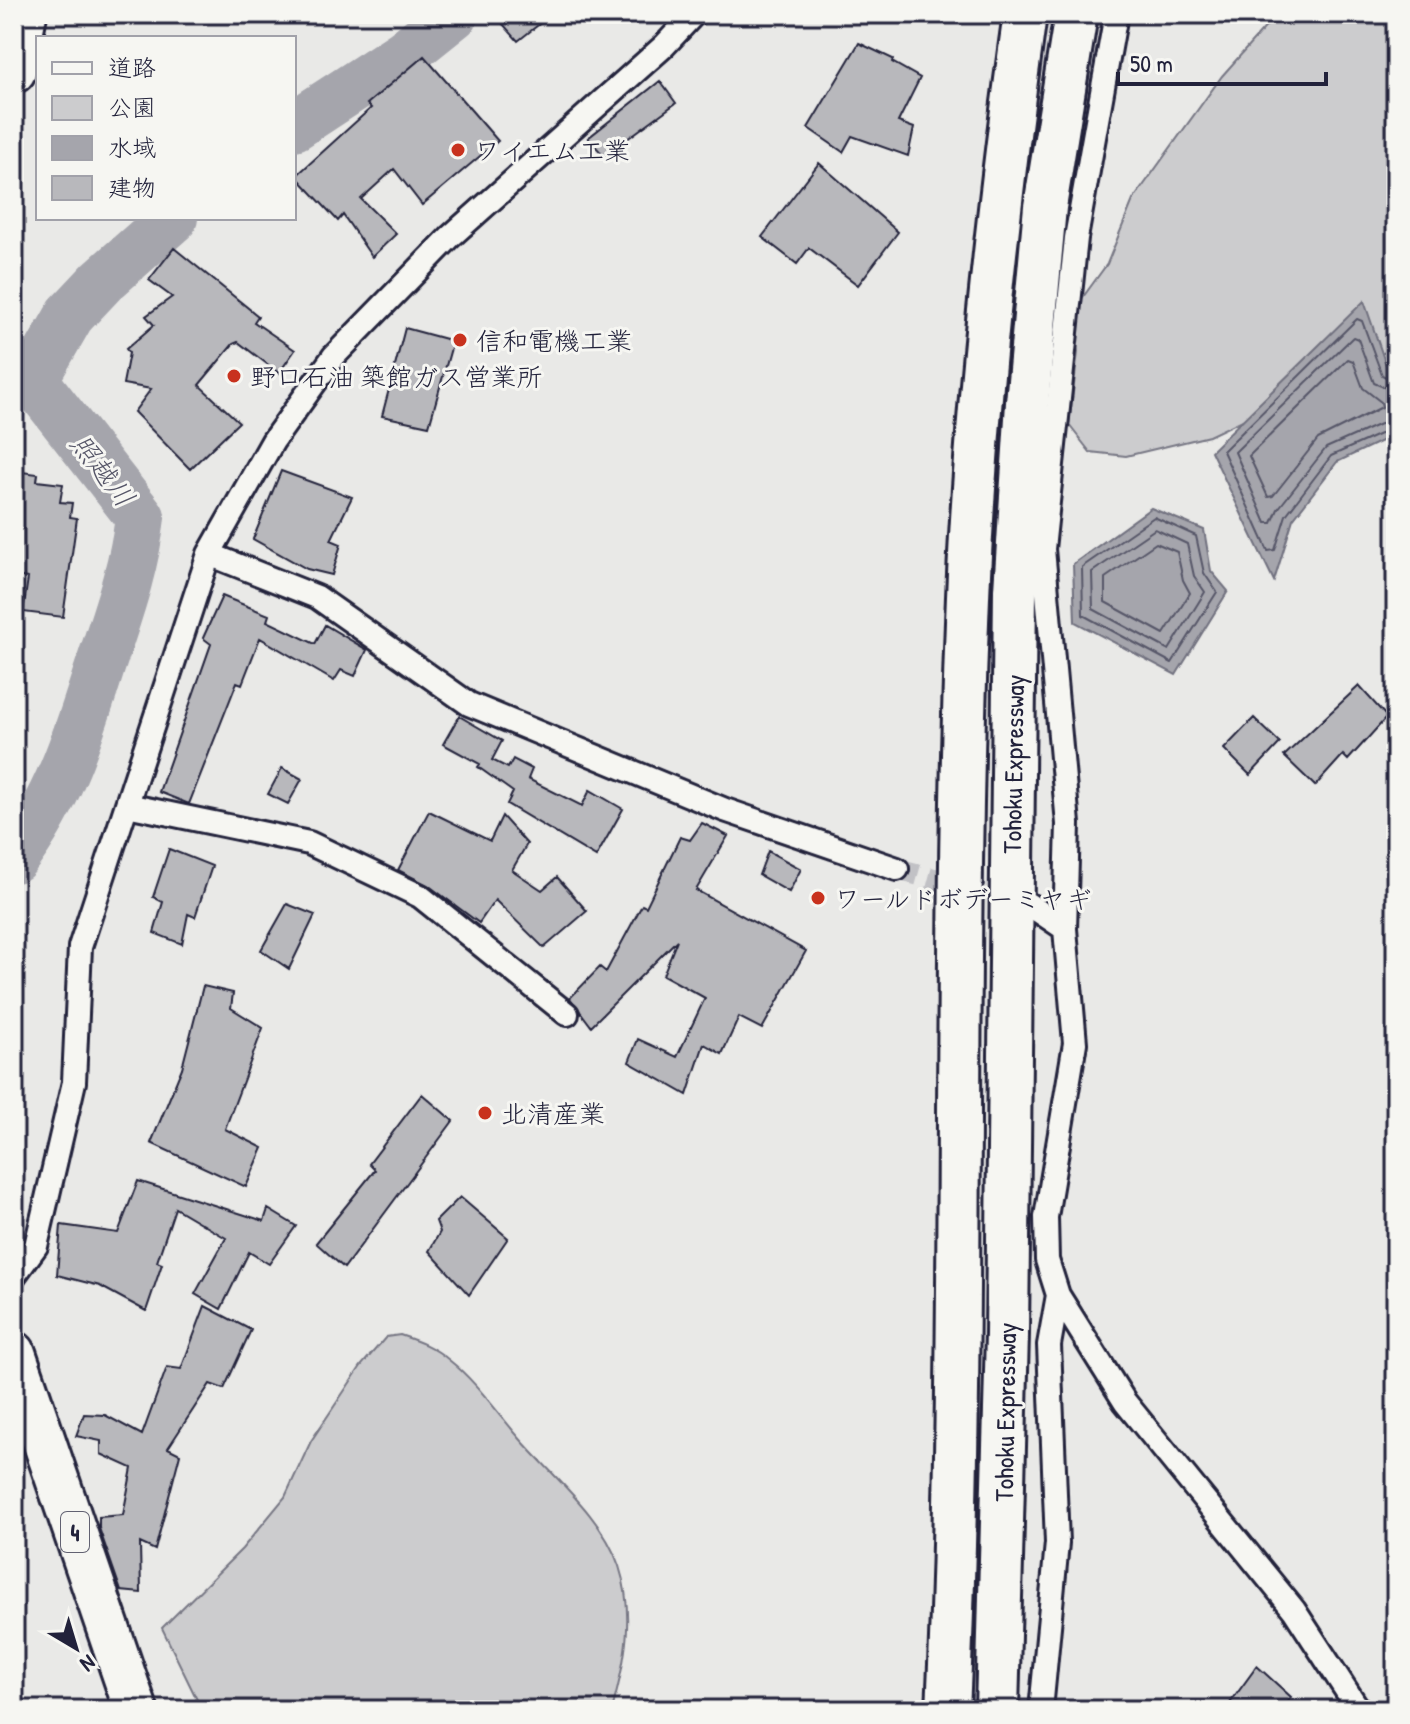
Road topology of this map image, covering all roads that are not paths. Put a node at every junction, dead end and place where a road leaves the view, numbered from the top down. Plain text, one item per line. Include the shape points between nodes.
1 (25, 14) edge
2 (694, 14) edge
3 (1025, 14) edge
4 (1076, 14) edge
5 (1116, 14) edge
6 (14, 71) edge
7 (209, 554) junction
8 (127, 805) junction
9 (897, 869) tunnel mouth
10 (1028, 904) tunnel mouth
11 (1065, 929) junction
12 (567, 1014) dead end
13 (14, 1276) edge
14 (1058, 1295) junction
15 (14, 1353) edge
16 (136, 1710) edge
17 (948, 1710) edge
18 (997, 1710) edge
19 (1041, 1710) edge
20 (1359, 1710) edge

1 - 6 highway
2 - 7 street via 450,237 334,356 273,441
3 - 17 highway, Tohoku Expressway via 991,282 969,577
4 - 18 highway, Tohoku Expressway via 1045,207 1015,590
5 - 11 street via 1076,238 1043,549 1068,824
7 - 8 street
7 - 9 street via 317,597 469,704 725,810
8 - 12 street via 309,843 420,896
8 - 13 street via 80,947 74,1082 36,1246
10 - 11 street
11 - 14 street via 1075,1043 1046,1217 1047,1260
14 - 19 street via 1049,1345 1057,1543
14 - 20 street via 1125,1402 1294,1610
15 - 16 highway, 4

